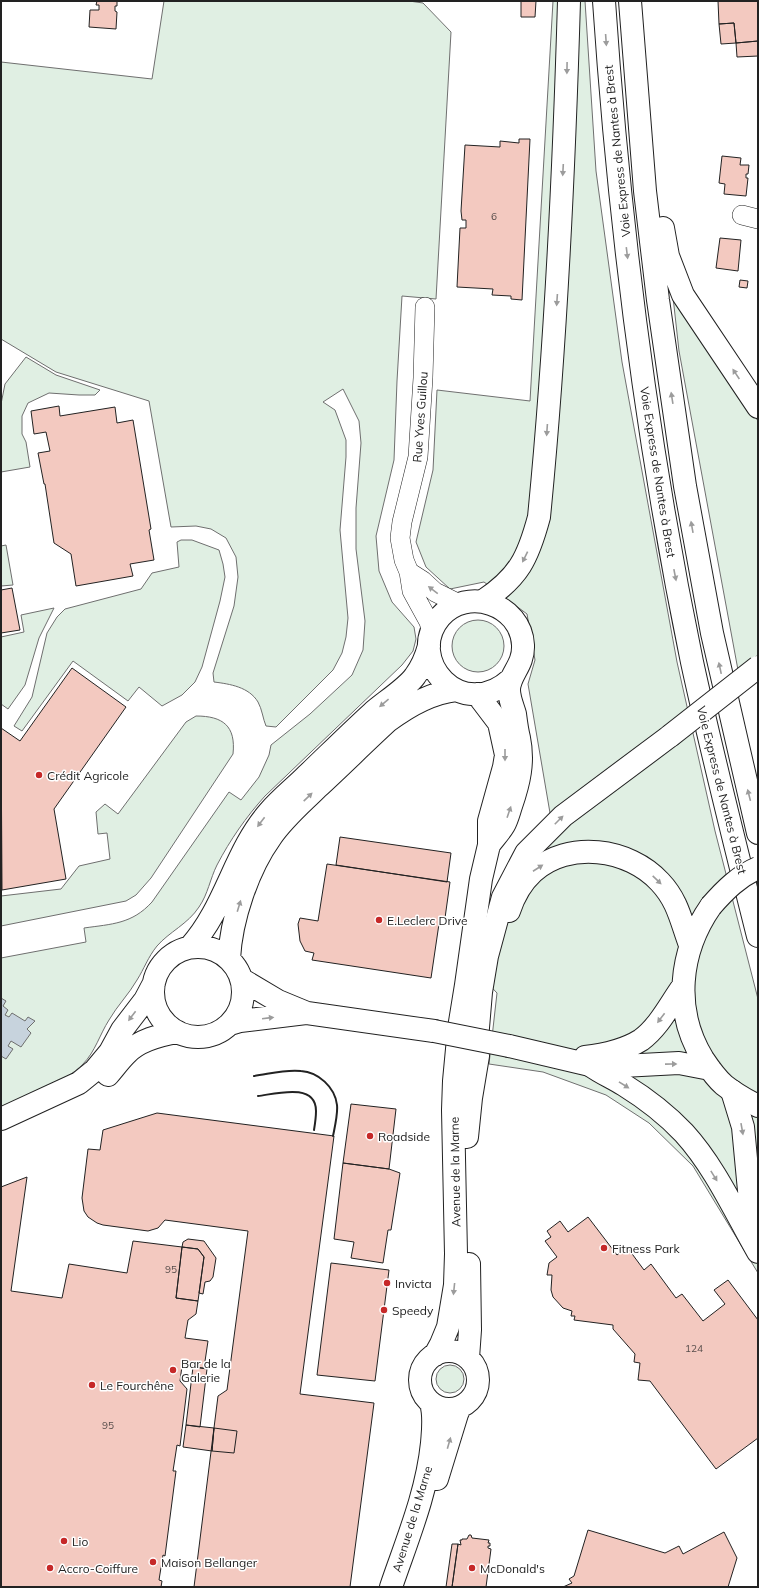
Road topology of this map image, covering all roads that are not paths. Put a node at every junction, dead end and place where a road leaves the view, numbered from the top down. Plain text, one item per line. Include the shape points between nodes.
1 (569, 1) edge
2 (604, 1) edge
3 (630, 1) edge
4 (632, 25) junction
5 (425, 306) dead end
6 (758, 407) edge
7 (409, 572) junction
8 (483, 601) junction
9 (459, 604) junction
10 (431, 640) junction
11 (758, 667) edge
12 (511, 679) junction
13 (456, 690) junction
14 (477, 694) junction
15 (758, 833) edge
16 (490, 845) junction
17 (758, 868) edge
18 (758, 936) edge
19 (690, 945) junction
20 (190, 947) junction
21 (229, 959) junction
22 (241, 979) junction
23 (154, 983) junction
24 (466, 986) junction
25 (683, 986) junction
26 (307, 1013) junction
27 (230, 1024) junction
28 (178, 1032) junction
29 (547, 1054) junction
30 (590, 1065) junction
31 (710, 1069) junction
32 (474, 1075) junction
33 (732, 1091) junction
34 (758, 1106) edge
35 (1, 1119) edge
36 (1, 1136) edge
37 (467, 1137) junction
38 (758, 1228) edge
39 (758, 1252) edge
40 (435, 1355) junction
41 (468, 1358) junction
42 (431, 1403) junction
43 (460, 1407) junction
44 (392, 1587) edge
45 (405, 1587) edge

1 -> 8 main road via 558,284 539,517 532,543 520,568 504,586
2 -> 18 main road, Voie Express de Nantes à Brest via 619,183 661,491 706,727
3 - 4 main road, Voie Express de Nantes à Brest
6 -> 4 main road via 683,295 668,256 646,62
15 -> 4 main road, Voie Express de Nantes à Brest via 712,633 686,486 658,300 645,191
5 - 7 street, Rue Yves Guillou via 418,457 400,538
9 -> 7 street via 435,592
7 - 10 street, Rue Yves Guillou via 412,591 429,622
8 - 9 main road
8 - 12 main road via 500,607 519,627 523,654
9 - 10 main road via 440,618
10 - 13 main road via 430,657 434,667 443,680
10 -> 20 main road via 423,664 414,678 373,712 269,811 243,849 210,920
32 -> 11 main road, bridge via 481,992 487,956 503,896 526,853 563,816
12 - 14 main road via 496,690
16 -> 12 main road, Avenue de la Marne via 504,825 522,766 509,691
13 - 14 main road
21 -> 13 main road via 232,928 241,900 257,860 271,836 388,721 429,696
14 -> 16 main road, Avenue de la Marne via 499,723 506,755 489,821
16 - 24 main road, Avenue de la Marne via 481,879
17 - 19 main road, bridge via 731,885 711,906 699,924
19 - 25 main road
32 -> 19 main road via 504,924 518,891 534,871 559,857 575,853 591,852 621,856 660,881 676,904
20 - 21 main road via 211,948
20 - 23 main road via 177,951 166,959 158,970
21 - 22 main road
22 - 26 main road via 278,1001
22 - 27 main road via 242,1003
23 - 28 main road via 155,1007 164,1022
23 -> 35 main road via 110,1052 95,1070 79,1083
24 - 37 main road, Avenue de la Marne via 463,1080
24 -> 40 main road, Avenue de la Marne via 454,1081 455,1285 448,1326
25 -> 29 main road via 653,1028 628,1046 586,1057
25 - 31 main road via 689,1028
27 -> 26 main road
26 - 29 main road, bridge via 434,1031
27 - 28 main road via 221,1031 199,1037
28 - 36 main road via 147,1040 128,1052 99,1083
29 - 30 main road
30 -> 31 main road via 679,1063
30 -> 39 main road via 624,1084 683,1132 698,1150
31 - 33 main road
32 - 37 main road
33 - 34 main road
33 -> 38 main road via 743,1128 750,1201
37 - 41 main road, Avenue de la Marne via 470,1330
40 - 41 main road via 452,1352
40 - 42 main road via 428,1360 420,1382
41 - 43 main road via 475,1366 478,1383 472,1398
42 - 43 main road via 445,1409
42 - 44 main road, Avenue de la Marne via 433,1433 427,1477
45 -> 43 main road, Avenue de la Marne via 409,1567

